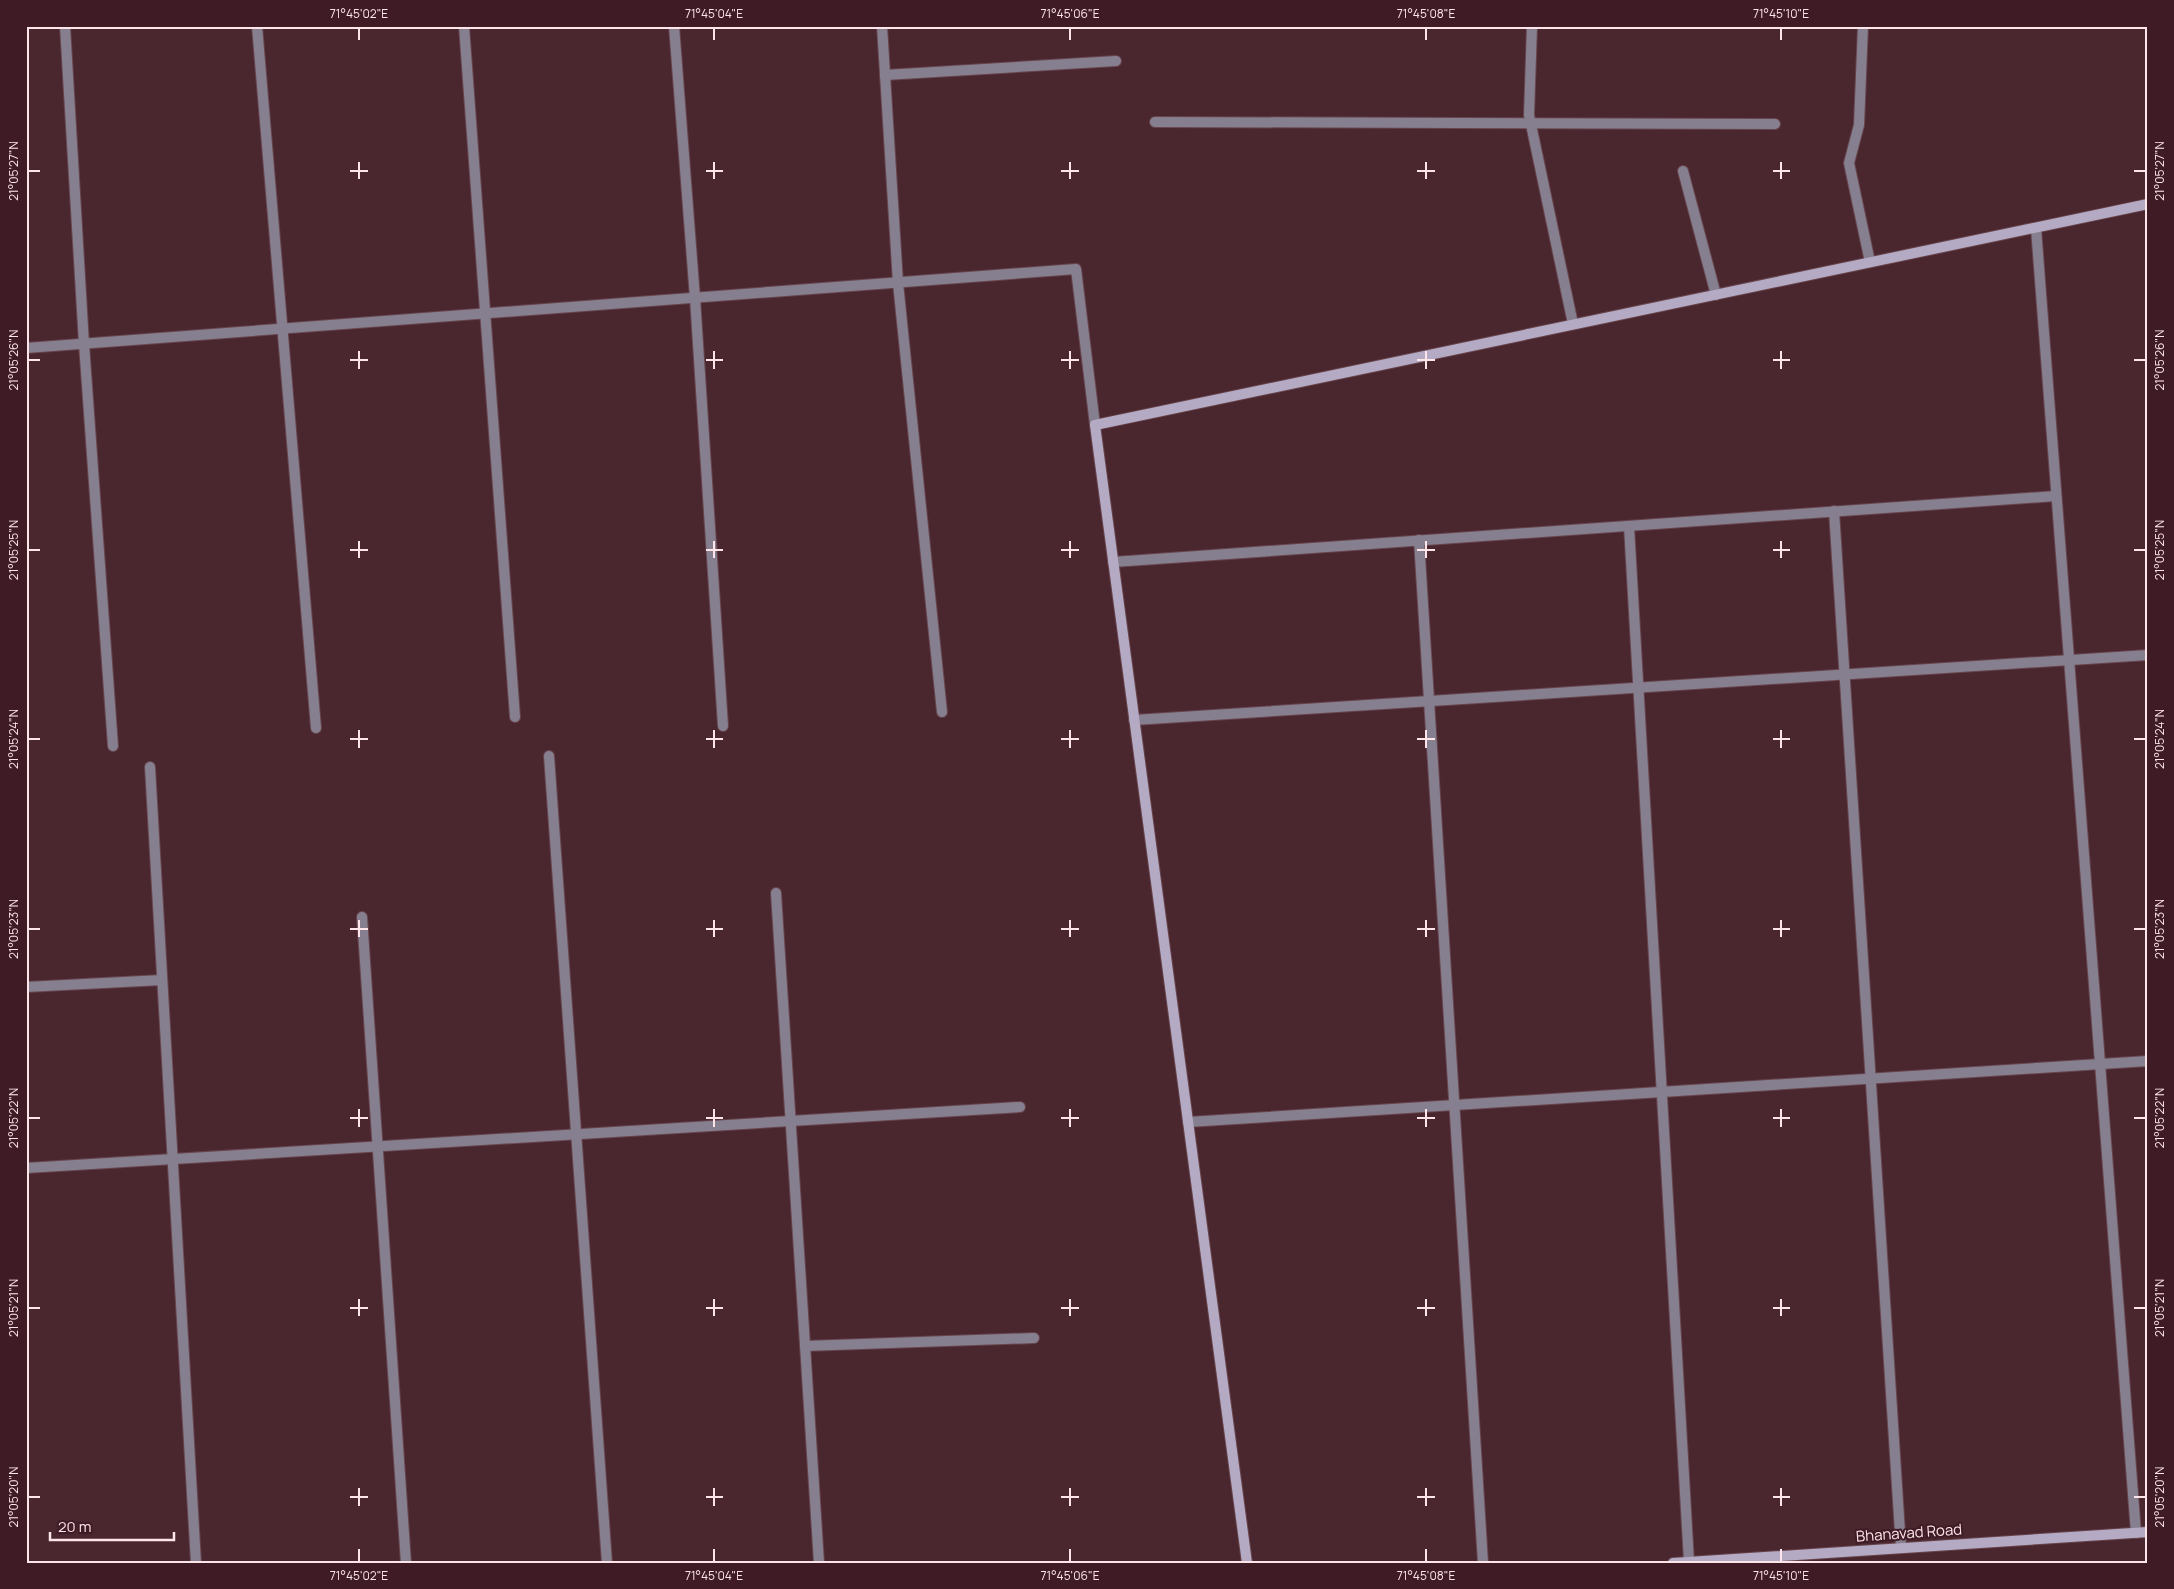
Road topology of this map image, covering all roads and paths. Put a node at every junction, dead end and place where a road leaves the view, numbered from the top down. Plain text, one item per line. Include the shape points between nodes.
1 (64, 26) edge
2 (257, 26) edge
3 (464, 26) edge
4 (674, 26) edge
5 (882, 26) edge
6 (1532, 26) edge
7 (1863, 26) edge
8 (1116, 61) dead end
9 (885, 75) junction
10 (1155, 122) dead end
11 (1531, 122) junction
12 (1775, 124) dead end
13 (1683, 171) dead end
14 (2148, 204) edge
15 (2036, 228) junction
16 (1870, 262) junction
17 (898, 283) junction
18 (1716, 295) junction
19 (695, 298) junction
20 (485, 314) junction
21 (1574, 324) junction
22 (284, 329) junction
23 (84, 344) junction
24 (26, 348) edge
25 (1095, 425) junction
26 (2056, 496) junction
27 (1834, 511) junction
28 (1628, 526) junction
29 (1419, 540) junction
30 (1113, 562) junction
31 (2148, 655) edge
32 (2069, 660) junction
33 (1844, 674) junction
34 (1638, 687) junction
35 (1429, 701) junction
36 (942, 712) dead end
37 (515, 717) dead end
38 (1134, 720) junction
39 (723, 726) dead end
40 (316, 728) dead end
41 (113, 746) dead end
42 (549, 756) dead end
43 (150, 767) dead end
44 (776, 893) dead end
45 (362, 917) dead end
46 (162, 980) junction
47 (26, 986) edge
48 (2148, 1061) edge
49 (2100, 1064) junction
50 (1870, 1079) junction
51 (1661, 1092) junction
52 (1454, 1105) junction
53 (1020, 1107) dead end
54 (791, 1121) junction
55 (1188, 1122) junction
56 (576, 1134) junction
57 (378, 1146) junction
58 (173, 1159) junction
59 (26, 1168) edge
60 (1034, 1338) dead end
61 (805, 1346) junction
62 (2148, 1532) edge
63 (2136, 1533) junction
64 (1901, 1548) junction
65 (1689, 1562) edge
66 (196, 1563) edge
67 (406, 1563) edge
68 (607, 1563) edge
69 (819, 1563) edge
70 (1247, 1563) edge
71 (1483, 1563) edge
72 (1673, 1563) edge

1 - 23 street
2 - 22 street
3 - 20 street
4 - 19 street
5 - 9 street
6 - 11 street
7 - 16 street via 1859,125 1849,163
8 - 9 street
9 - 17 street
10 - 11 street
11 - 12 street
11 - 21 street
13 - 18 street
14 - 15 street
15 - 16 street
15 - 26 street
16 - 18 street
17 - 19 street
17 - 25 street via 1076,269
17 - 36 street
18 - 21 street
19 - 20 street
19 - 39 street
20 - 22 street
20 - 37 street
21 - 25 street
22 - 23 street
22 - 40 street
23 - 24 street
23 - 41 street
25 - 30 street
26 - 27 street
26 - 32 street
27 - 28 street
27 - 33 street
28 - 29 street
28 - 34 street
29 - 30 street
29 - 35 street
30 - 38 street
31 - 32 street
32 - 33 street
32 - 49 street
33 - 34 street
33 - 50 street
34 - 35 street
34 - 51 street
35 - 38 street
35 - 52 street
38 - 55 street
42 - 56 street
43 - 46 street
44 - 54 street
45 - 57 street
46 - 47 street
46 - 58 street
48 - 49 street
49 - 50 street
49 - 63 street
50 - 51 street
50 - 64 street
51 - 52 street
51 - 65 street
52 - 55 street
52 - 71 street
53 - 54 street
54 - 56 street
54 - 61 street
55 - 70 street
56 - 57 street
56 - 68 street
57 - 58 street
57 - 67 street
58 - 59 street
58 - 66 street
60 - 61 street
61 - 69 street
62 - 63 street, Bhanavad Road
63 - 64 street, Bhanavad Road
64 - 65 street, Bhanavad Road
65 - 72 street, Bhanavad Road

